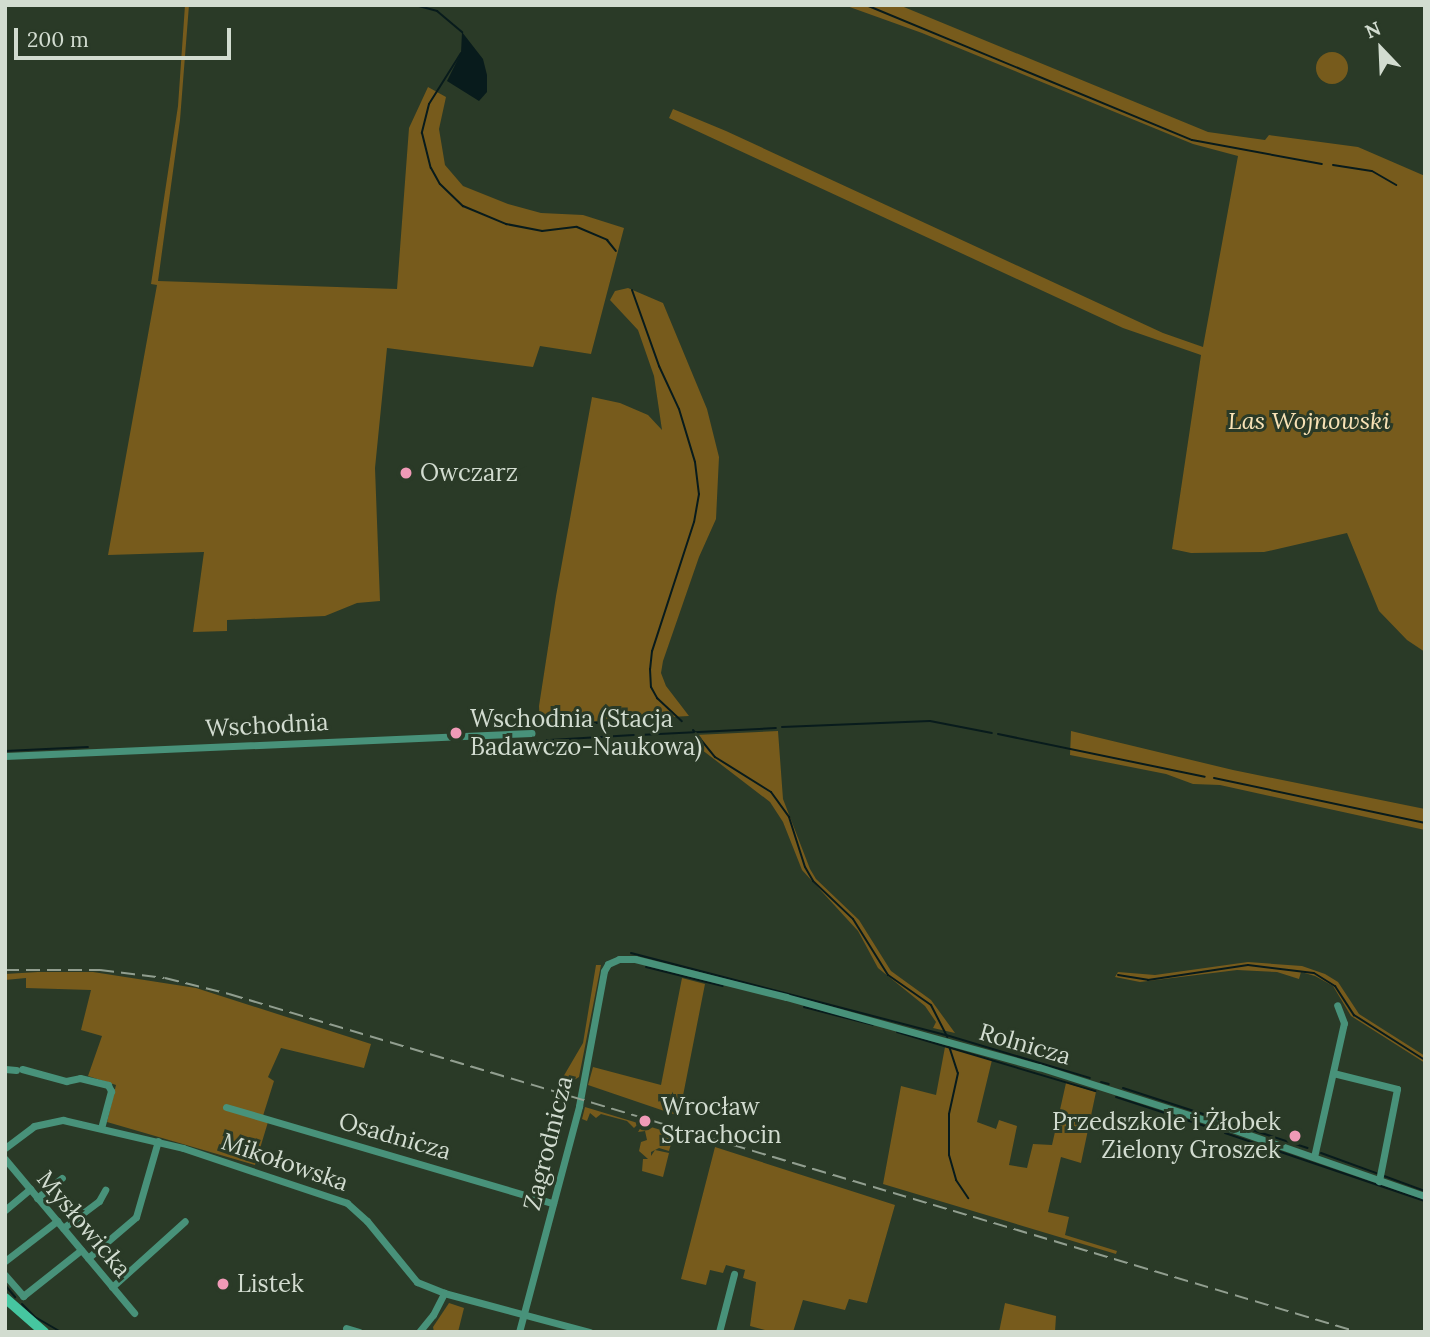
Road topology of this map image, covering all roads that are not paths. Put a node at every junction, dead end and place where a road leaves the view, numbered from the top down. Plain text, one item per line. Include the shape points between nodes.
1 (531, 733) dead end
2 (5, 756) edge
3 (608, 964) joint
4 (1337, 1004) dead end
5 (5, 1069) edge
6 (1333, 1073) junction
7 (226, 1107) dead end
8 (101, 1128) junction
9 (158, 1141) junction
10 (5, 1148) edge
11 (1314, 1157) junction
12 (5, 1159) edge
13 (62, 1178) dead end
14 (1379, 1181) junction
15 (30, 1189) junction
16 (105, 1190) dead end
17 (1425, 1196) edge
18 (37, 1198) junction
19 (553, 1203) junction
20 (5, 1210) edge
21 (57, 1221) junction
22 (185, 1221) dead end
23 (63, 1228) junction
24 (81, 1250) junction
25 (88, 1258) junction
26 (5, 1261) edge
27 (5, 1275) edge
28 (734, 1275) dead end
29 (112, 1287) junction
30 (444, 1293) junction
31 (5, 1298) edge
32 (134, 1313) dead end
33 (523, 1316) junction
34 (346, 1328) dead end
35 (44, 1332) edge
36 (359, 1332) edge
37 (419, 1332) edge
38 (519, 1332) edge
39 (590, 1332) edge
40 (719, 1332) edge

1 - 2 street, Wschodnia
3 - 11 street, Rolnicza via 635,959 932,1036
3 - 19 street, Zagrodnicza
4 - 6 street via 1344,1023
5 - 8 street via 108,1085 111,1091
6 - 11 street
6 - 14 street via 1397,1089
7 - 19 street, Osadnicza
8 - 9 street, Mikołowska
8 - 10 street, Mikołowska via 50,1121 23,1132
9 - 25 street via 136,1217
9 - 30 street, Mikołowska via 346,1203 367,1221 417,1282
11 - 14 street, Rolnicza
12 - 15 street, Mysłowicka
13 - 18 street
14 - 17 street, Rolnicza
15 - 18 street, Mysłowicka
15 - 20 street
16 - 23 street via 99,1201
18 - 21 street, Mysłowicka
19 - 33 street, Zagrodnicza
21 - 23 street, Mysłowicka
21 - 26 street
22 - 29 street
23 - 24 street, Mysłowicka
24 - 25 street, Mysłowicka
24 - 27 street via 23,1296
25 - 29 street, Mysłowicka
28 - 40 street
29 - 32 street, Mysłowicka
30 - 33 street, Mikołowska
30 - 37 street
31 - 35 main road
33 - 38 street, Zagrodnicza
33 - 39 street, Mikołowska
34 - 36 street

